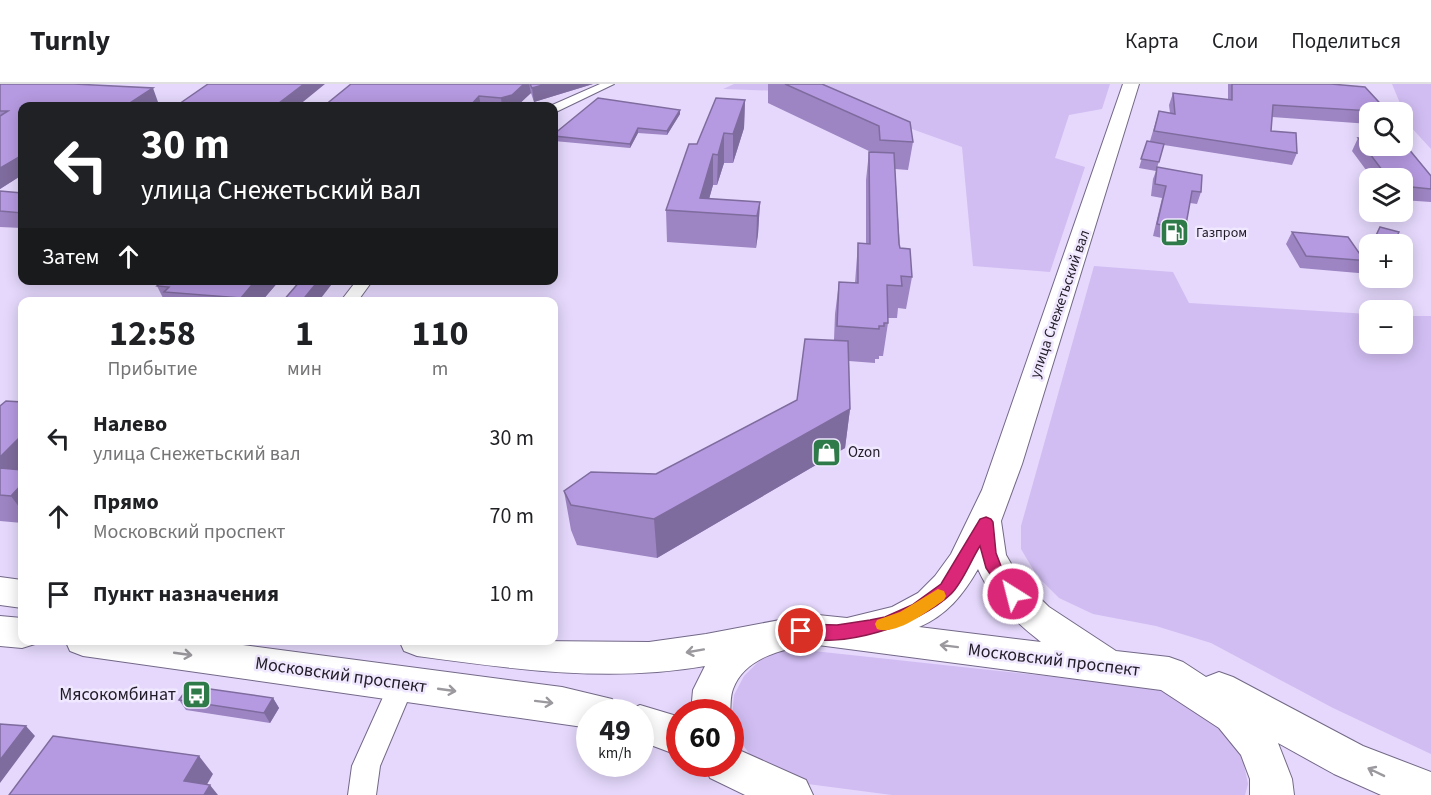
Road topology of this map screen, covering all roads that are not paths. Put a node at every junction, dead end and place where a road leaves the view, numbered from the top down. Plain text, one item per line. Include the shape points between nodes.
1 (609, 84) edge
2 (1131, 84) edge
3 (558, 107) edge
4 (362, 285) edge
5 (352, 297) edge
6 (986, 522) junction
7 (0, 591) edge
8 (18, 593) edge
9 (0, 631) edge
10 (837, 632) junction
11 (18, 633) edge
12 (773, 636) junction
13 (120, 645) edge
14 (454, 645) edge
15 (1111, 668) junction
16 (1168, 674) junction
17 (402, 683) junction
18 (711, 699) edge
19 (576, 708) edge
20 (744, 772) edge
21 (1431, 793) edge
22 (362, 795) edge
23 (791, 795) edge
24 (1272, 795) edge

1 - 3 street
2 - 6 main road, улица Снежетьский вал via 1098,194
4 - 5 street
6 - 10 main road, улица Снежетьский вал via 947,588 930,602 887,624
6 - 15 main road, улица Снежетьский вал via 988,553 1013,594 1033,615
7 - 8 main road
9 - 11 main road
10 - 12 main road, Московский проспект via 801,631
15 -> 10 main road, Московский проспект
12 -> 14 main road, Московский проспект via 648,658 521,654
12 - 18 main road, Московский проспект via 744,649 728,664
13 -> 17 main road, Московский проспект
15 - 16 main road, Московский проспект
21 -> 16 main road via 1397,782 1326,748 1211,685
16 - 24 main road, Московский проспект via 1233,715 1246,730 1258,744 1271,778
17 -> 19 main road, Московский проспект
17 - 22 street via 366,766
20 - 23 main road

